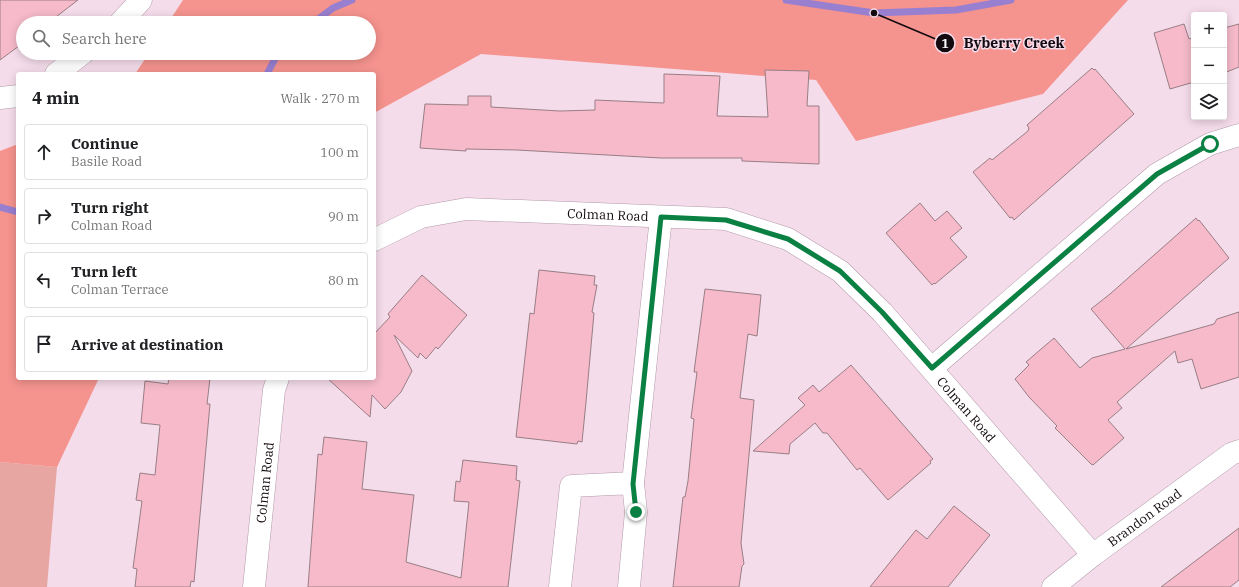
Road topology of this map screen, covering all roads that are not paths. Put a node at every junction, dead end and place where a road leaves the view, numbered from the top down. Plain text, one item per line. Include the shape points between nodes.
1 (142, 0) edge
2 (127, 16) edge
3 (74, 60) edge
4 (59, 72) edge
5 (16, 96) edge
6 (0, 98) edge
7 (1239, 135) edge
8 (661, 217) junction
9 (376, 239) edge
10 (932, 368) junction
11 (277, 380) edge
12 (1239, 451) edge
13 (633, 484) junction
14 (1093, 555) junction
15 (254, 587) edge
16 (560, 587) edge
17 (629, 587) edge
18 (1053, 587) edge

1 - 2 street
3 - 4 street
5 - 6 street
7 - 10 street via 1210,144 1157,174
8 - 9 street, Colman Road via 466,209 421,218
8 - 10 street, Colman Road via 726,220 788,239 840,271 882,312
8 - 13 street
10 - 14 street, Colman Road
11 - 15 street, Colman Road via 274,390
12 - 14 street, Brandon Road via 1231,454
13 - 16 street via 571,486
13 - 17 street via 636,512
14 - 18 street, Brandon Road

